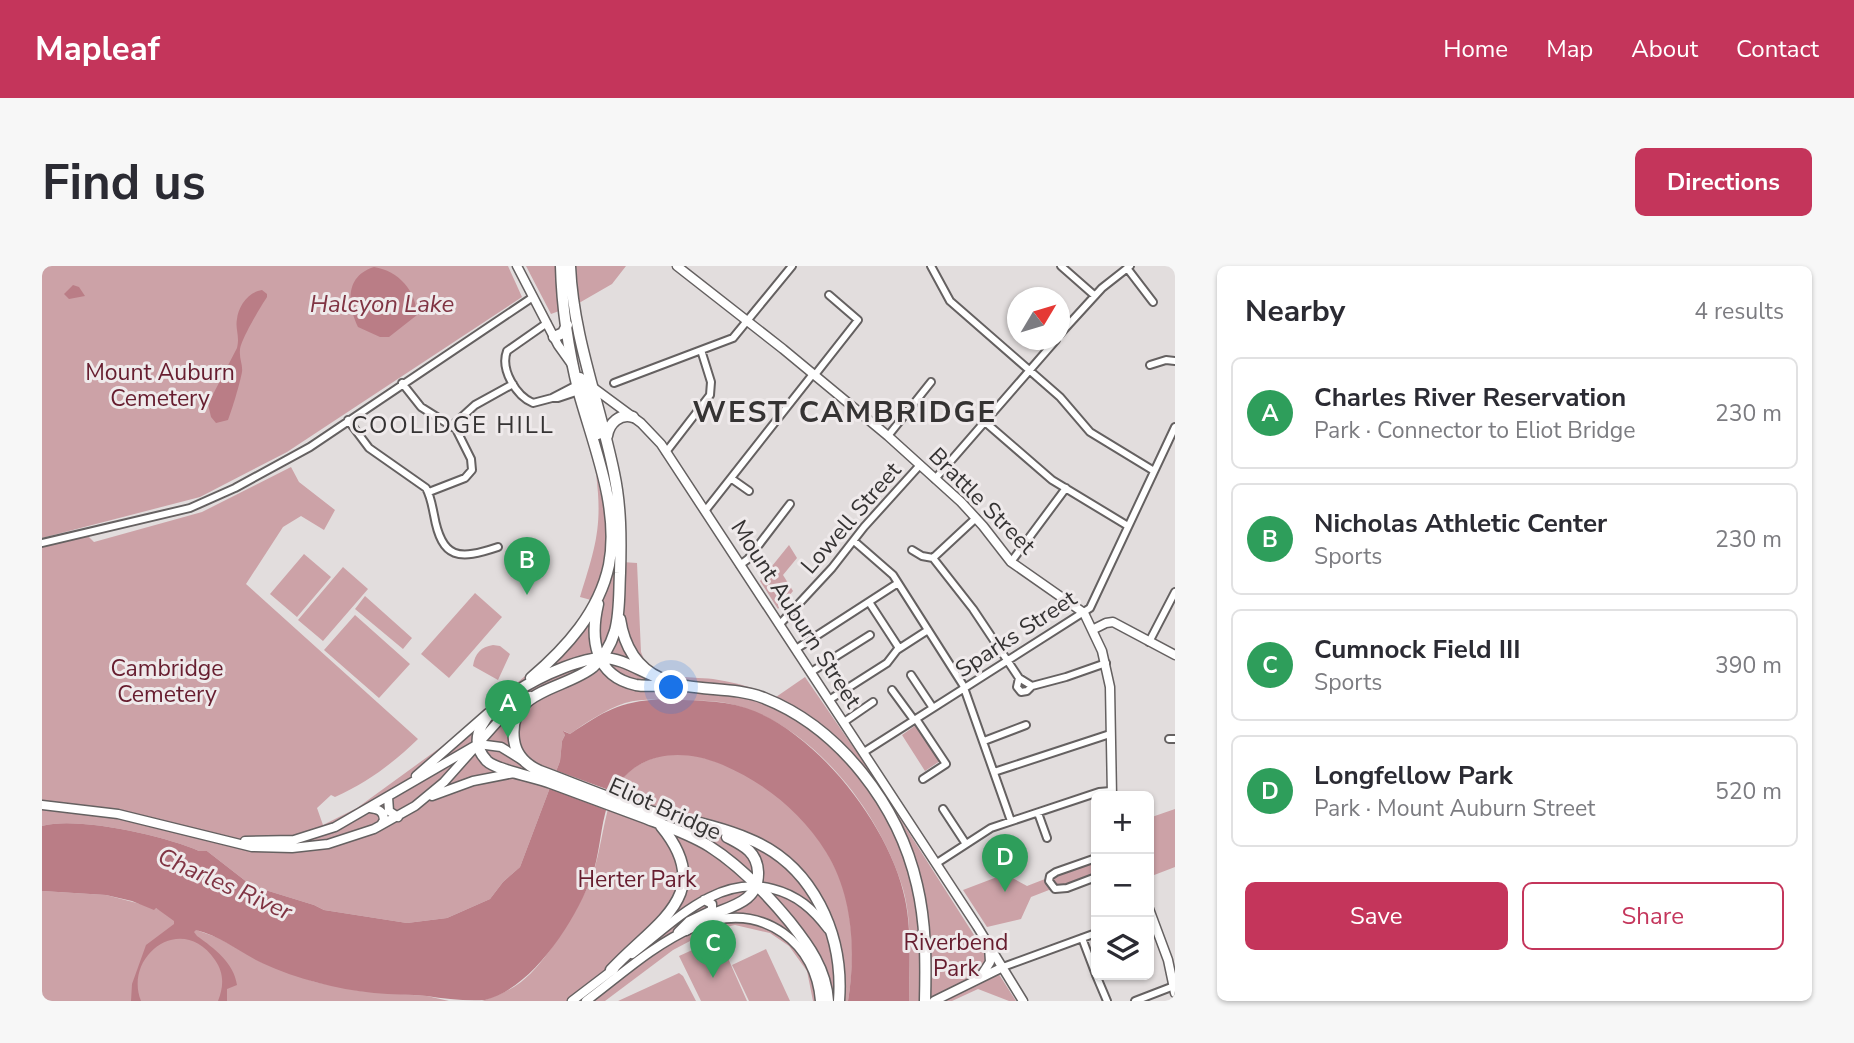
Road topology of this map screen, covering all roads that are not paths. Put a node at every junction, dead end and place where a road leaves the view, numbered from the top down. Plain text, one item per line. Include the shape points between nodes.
1 (517, 266) edge
2 (561, 266) edge
3 (570, 266) edge
4 (677, 266) edge
5 (792, 266) edge
6 (930, 266) edge
7 (1061, 266) edge
8 (1129, 267) edge
9 (690, 271) edge
10 (829, 295) dead end
11 (1094, 295) junction
12 (533, 297) junction
13 (1153, 302) dead end
14 (748, 320) junction
15 (1070, 322) edge
16 (547, 323) junction
17 (567, 324) junction
18 (554, 337) junction
19 (1047, 350) edge
20 (701, 351) junction
21 (1175, 361) edge
22 (1150, 365) dead end
23 (574, 368) junction
24 (1029, 369) junction
25 (813, 375) junction
26 (931, 382) dead end
27 (402, 383) junction
28 (614, 383) dead end
29 (513, 384) junction
30 (578, 388) junction
31 (594, 388) junction
32 (633, 417) junction
33 (348, 421) junction
34 (985, 422) junction
35 (453, 425) junction
36 (1175, 427) edge
37 (888, 436) junction
38 (607, 440) junction
39 (666, 452) junction
40 (920, 465) junction
41 (1154, 471) junction
42 (732, 479) junction
43 (935, 479) junction
44 (1066, 488) junction
45 (749, 491) dead end
46 (429, 492) junction
47 (790, 504) dead end
48 (705, 510) junction
49 (976, 518) junction
50 (620, 519) junction
51 (1128, 526) junction
52 (854, 541) junction
53 (42, 542) edge
54 (498, 547) dead end
55 (912, 550) dead end
56 (933, 558) junction
57 (1011, 562) junction
58 (740, 565) junction
59 (603, 583) junction
60 (898, 583) junction
61 (1175, 594) edge
62 (869, 602) junction
63 (619, 605) junction
64 (1084, 613) junction
65 (780, 624) junction
66 (1094, 629) junction
67 (928, 630) junction
68 (870, 635) dead end
69 (1149, 642) junction
70 (899, 648) junction
71 (796, 649) junction
72 (1175, 655) edge
73 (601, 659) junction
74 (1007, 661) junction
75 (1106, 663) junction
76 (811, 672) junction
77 (911, 675) dead end
78 (662, 680) junction
79 (686, 685) junction
80 (518, 689) junction
81 (964, 689) junction
82 (544, 690) junction
83 (892, 690) dead end
84 (829, 700) junction
85 (873, 702) dead end
86 (502, 703) junction
87 (933, 708) junction
88 (915, 719) junction
89 (844, 722) junction
90 (1026, 725) dead end
91 (1110, 734) junction
92 (984, 741) junction
93 (478, 744) junction
94 (864, 752) junction
95 (524, 761) junction
96 (519, 772) junction
97 (994, 772) junction
98 (538, 774) junction
99 (923, 779) dead end
100 (1112, 791) edge
101 (397, 792) junction
102 (1091, 795) edge
103 (388, 797) junction
104 (423, 800) junction
105 (42, 806) edge
106 (624, 806) junction
107 (370, 808) junction
108 (943, 809) dead end
109 (1038, 813) junction
110 (398, 817) junction
111 (1011, 821) junction
112 (658, 823) junction
113 (704, 825) junction
114 (379, 827) junction
115 (1047, 838) dead end
116 (223, 839) junction
117 (966, 844) junction
118 (1091, 860) edge
119 (937, 863) junction
120 (1091, 878) edge
121 (756, 885) junction
122 (704, 900) junction
123 (1151, 917) edge
124 (685, 930) junction
125 (1091, 935) edge
126 (833, 936) junction
127 (673, 937) junction
128 (1082, 938) junction
129 (986, 940) junction
130 (1091, 962) edge
131 (1003, 967) junction
132 (611, 970) junction
133 (976, 980) junction
134 (1098, 980) edge
135 (1175, 987) edge
136 (572, 1001) edge
137 (586, 1001) edge
138 (820, 1001) edge
139 (828, 1001) edge
140 (839, 1001) edge
141 (925, 1001) edge
142 (934, 1001) edge
143 (1024, 1001) edge
144 (1107, 1001) edge
145 (1135, 1001) edge

1 - 12 main road, Mount Auburn Street
2 - 17 highway
3 - 31 highway via 576,324
4 - 9 main road, Brattle Street
5 - 14 street
6 - 24 street via 950,302
7 - 11 street
8 - 11 street
8 - 13 street
9 - 14 main road, Brattle Street
10 - 25 street via 858,320
11 - 15 street
12 - 16 main road, Mount Auburn Street
12 - 27 street
14 - 20 street via 733,338
14 - 25 main road, Brattle Street
16 - 18 main road, Mount Auburn Street
16 - 29 street via 507,351 506,368
17 - 18 highway via 564,332
17 - 23 highway
18 - 23 main road, Mount Auburn Street
19 - 24 street
20 - 28 street
20 - 39 street via 711,393
21 - 22 street
23 - 30 highway
23 - 31 main road, Mount Auburn Street
23 - 50 highway via 587,392
24 - 34 street
24 - 41 street via 1090,432
25 - 37 main road, Brattle Street
25 - 42 street
26 - 37 street
27 - 33 street
27 - 35 street via 421,407
29 - 30 street via 531,402
29 - 35 street via 475,405
30 - 59 highway via 611,521 611,553
31 - 32 main road, Mount Auburn Street
31 - 38 highway
32 - 38 highway via 613,422
32 - 39 main road, Mount Auburn Street
33 - 46 street via 369,448
33 - 53 street via 283,462 197,505
34 - 43 street
34 - 44 street
35 - 46 street via 472,470 465,478
36 - 41 street, Sparks Street
37 - 40 main road, Brattle Street
38 - 50 highway
39 - 48 main road, Mount Auburn Street
40 - 43 main road, Brattle Street
40 - 52 street, Lowell Street
41 - 51 street, Sparks Street
42 - 45 street
42 - 48 street
43 - 49 main road, Brattle Street
44 - 51 street
44 - 57 street
46 - 54 street via 438,537 447,549 467,555
47 - 58 street
48 - 58 main road, Mount Auburn Street
49 - 56 street
49 - 57 main road, Brattle Street
50 - 63 highway
51 - 64 street, Sparks Street via 1094,604
52 - 60 street
52 - 65 street, Lowell Street
55 - 56 street
56 - 74 street
57 - 64 main road, Brattle Street
58 - 65 main road, Mount Auburn Street
59 - 73 highway via 593,632
59 - 80 highway via 573,638
60 - 62 street
60 - 67 street
61 - 69 street
62 - 70 street
62 - 71 street
63 - 73 highway via 612,638
63 - 78 highway via 627,647
64 - 66 main road, Brattle Street
64 - 74 street, Sparks Street
65 - 71 main road, Mount Auburn Street
66 - 69 main road via 1113,622
66 - 75 main road, Brattle Street
67 - 70 street
67 - 81 street
68 - 76 street
69 - 72 main road
70 - 84 street via 887,663
71 - 76 main road, Mount Auburn Street
73 - 78 highway via 621,662
73 - 79 highway via 614,674 631,683
73 - 80 highway via 568,666
73 - 82 highway via 582,674
74 - 75 street via 1019,678 1032,686
74 - 81 street, Sparks Street
75 - 91 main road, Brattle Street
76 - 84 main road, Mount Auburn Street
77 - 87 street
78 - 79 highway
79 - 141 highway via 750,693 784,707 828,738 865,777 894,822 916,882 924,935
80 - 86 highway
81 - 87 street, Sparks Street
81 - 92 street
82 - 93 main road via 511,709
82 - 95 highway via 526,702 516,722 514,743
83 - 88 street
84 - 89 main road, Mount Auburn Street
85 - 89 street
86 - 93 highway via 482,726
86 - 101 main road
87 - 88 street, Sparks Street
88 - 94 street, Sparks Street
88 - 99 street via 946,764
89 - 94 main road, Mount Auburn Street
90 - 92 street
91 - 97 street
91 - 100 main road, Brattle Street
92 - 97 street
93 - 95 main road via 501,747
93 - 96 highway via 491,765
93 - 101 main road
93 - 104 main road
94 - 119 main road, Mount Auburn Street
95 - 98 highway, Eliot Bridge
96 - 98 highway
96 - 104 main road via 474,781
97 - 111 street
98 - 106 highway, Eliot Bridge
101 - 103 main road
102 - 109 street
103 - 107 main road
103 - 110 main road via 389,811
104 - 110 main road
105 - 116 main road via 118,814
106 - 112 highway, Eliot Bridge
106 - 113 highway, Eliot Bridge
107 - 114 main road via 384,815
107 - 116 main road via 335,827 294,840
108 - 117 street
109 - 111 street
109 - 115 street
110 - 114 main road
111 - 117 street
112 - 121 highway, Eliot Bridge via 708,845
112 - 132 highway via 681,857 680,894 669,914
113 - 121 highway via 751,852 758,869
113 - 126 highway, Eliot Bridge via 748,839 784,860 812,891
114 - 116 main road via 302,848 261,848
117 - 119 street
118 - 120 street via 1050,876 1049,881 1055,889
119 - 129 main road, Mount Auburn Street
121 - 122 main road via 729,889
121 - 124 highway via 743,902
121 - 126 main road via 799,900
121 - 139 highway, Eliot Bridge via 814,954
122 - 127 main road via 711,903 712,910 686,923
122 - 132 main road
123 - 135 main road
124 - 127 main road
124 - 138 main road via 731,918 771,926 806,957
125 - 128 street
126 - 140 highway, Eliot Bridge
127 - 137 main road
128 - 130 street
128 - 131 street
129 - 131 main road, Mount Auburn Street
129 - 133 main road via 990,962
131 - 133 main road
131 - 143 main road, Mount Auburn Street
132 - 136 main road
133 - 142 main road
134 - 144 street
135 - 145 street

